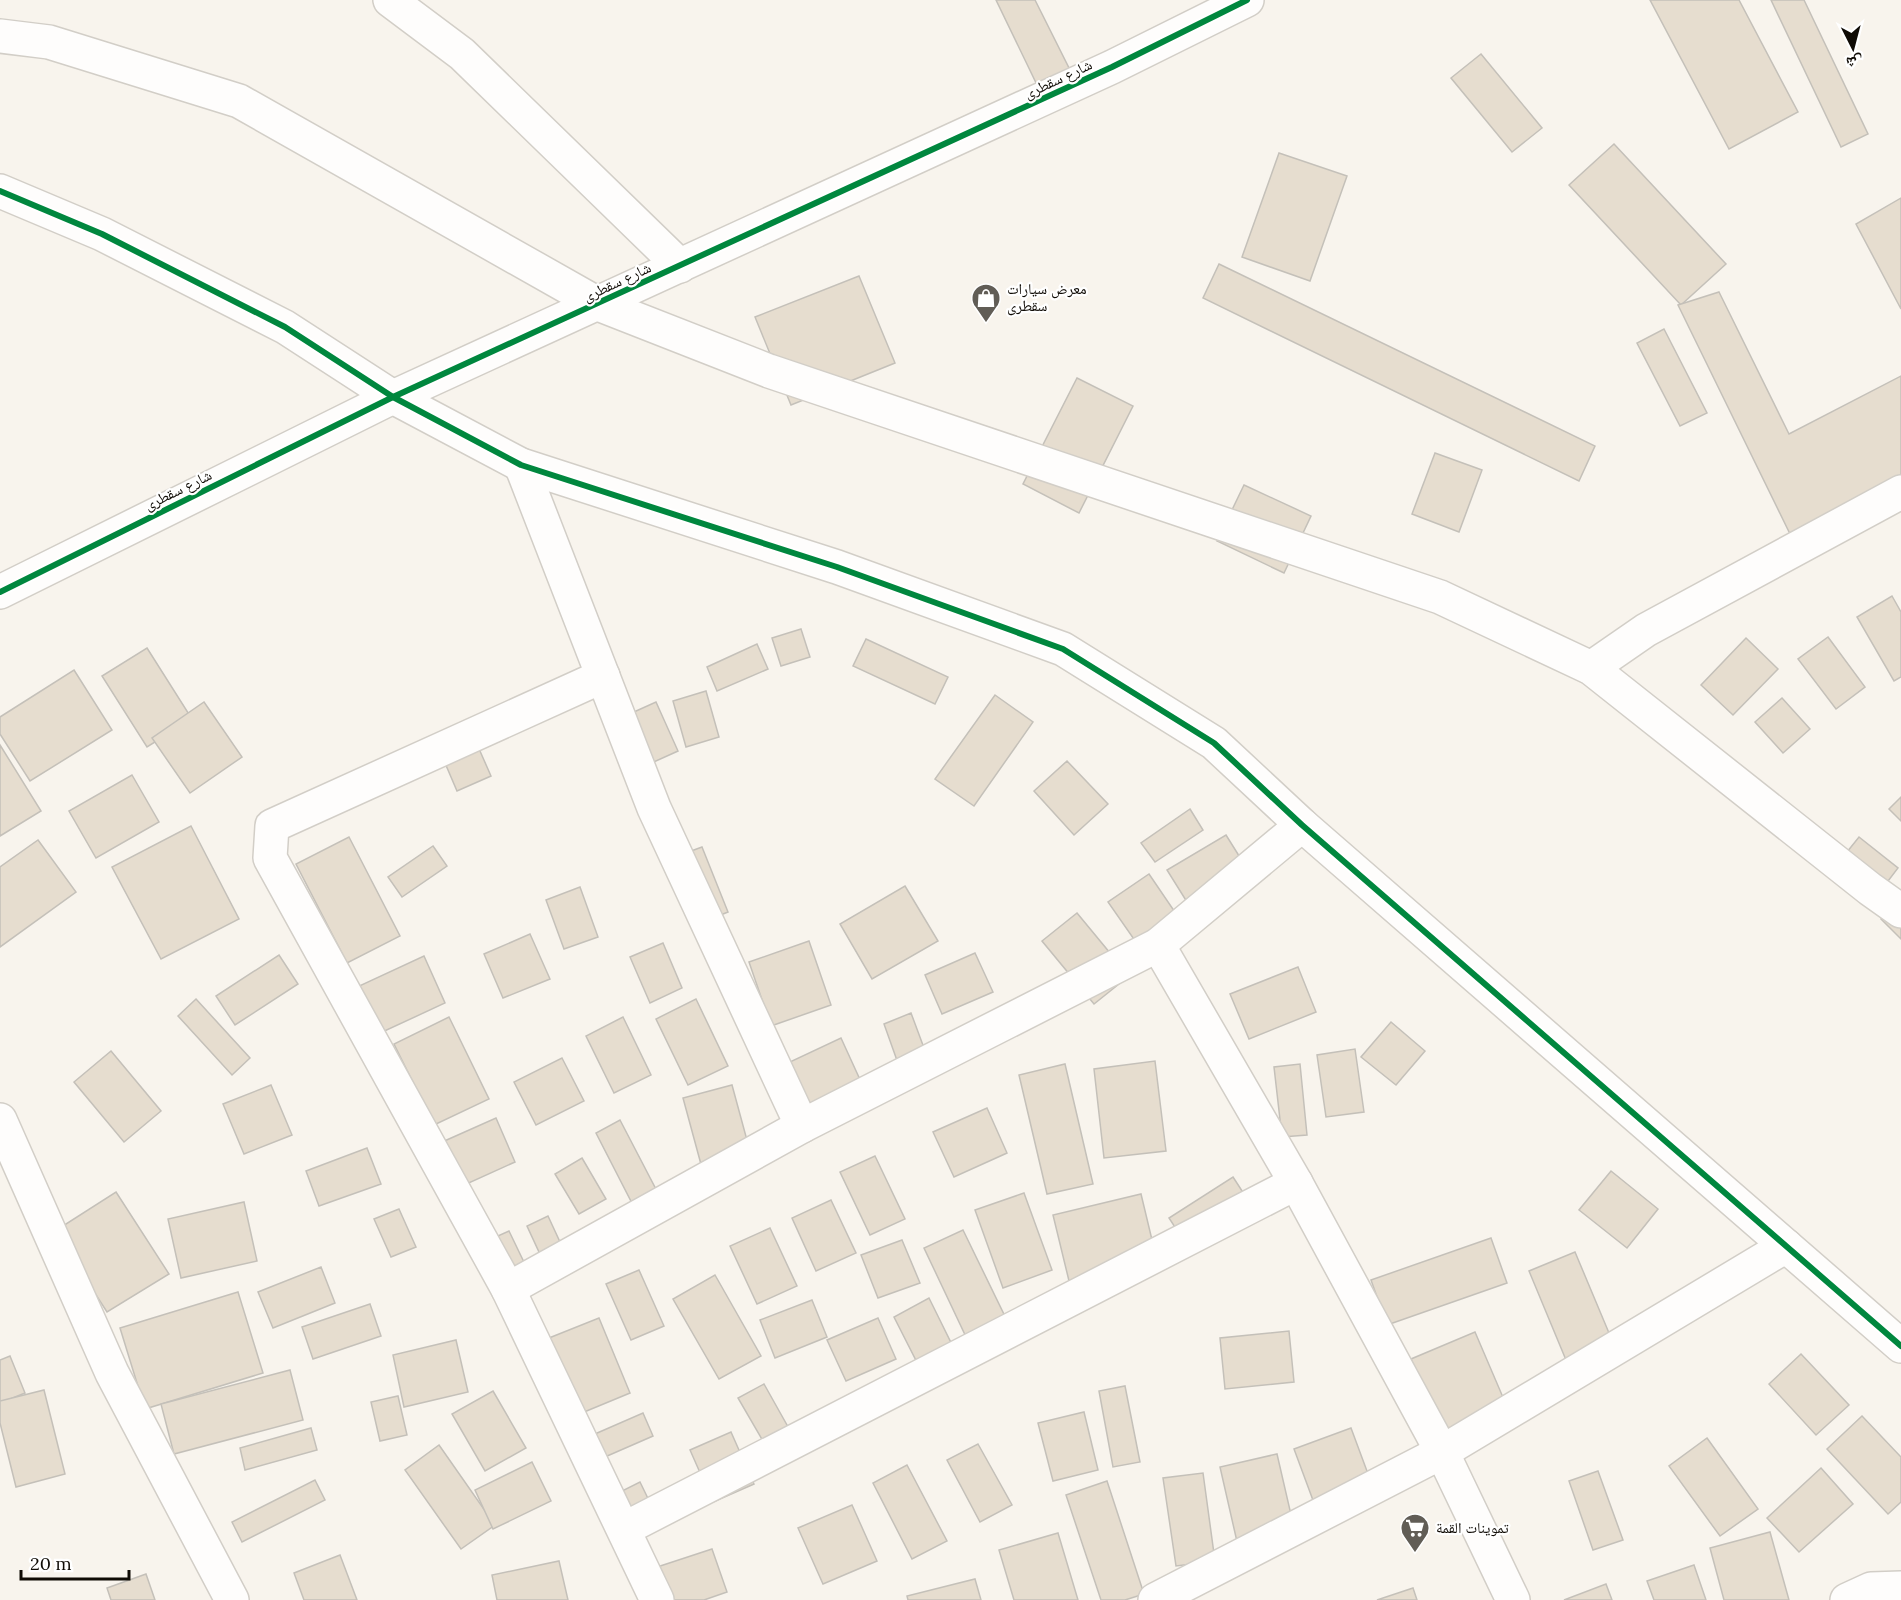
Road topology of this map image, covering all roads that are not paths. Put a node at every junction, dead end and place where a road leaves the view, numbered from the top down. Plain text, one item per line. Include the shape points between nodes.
1 (390, 0) edge
2 (1247, 0) edge
3 (0, 36) edge
4 (0, 191) edge
5 (680, 266) junction
6 (598, 304) junction
7 (393, 397) junction
8 (521, 465) junction
9 (1901, 492) edge
10 (0, 592) edge
11 (1591, 668) junction
12 (603, 676) junction
13 (1302, 825) junction
14 (1901, 910) edge
15 (1158, 945) junction
16 (0, 1120) edge
17 (802, 1126) junction
18 (1296, 1183) junction
19 (1786, 1246) junction
20 (508, 1289) junction
21 (1901, 1346) edge
22 (1442, 1452) junction
23 (624, 1529) junction
24 (1901, 1588) edge
25 (232, 1600) edge
26 (657, 1600) edge
27 (1155, 1600) edge
28 (1513, 1600) edge
29 (1847, 1600) edge

1 - 5 street via 462,54
2 - 5 street, شارع سقطرى via 1112,67
3 - 6 street via 50,42 239,101
4 - 7 street via 102,234 285,327
5 - 6 street, شارع سقطرى
6 - 7 street, شارع سقطرى
6 - 11 street via 769,371 1440,597
7 - 8 street
7 - 10 street, شارع سقطرى
8 - 12 street
8 - 13 street via 837,567 1064,649 1214,743
9 - 11 street via 1646,630
11 - 14 street
12 - 17 street via 654,808
12 - 20 street via 272,826 270,858
13 - 15 street
13 - 19 street
15 - 17 street
15 - 18 street
16 - 25 street via 112,1373
17 - 20 street
18 - 22 street
18 - 23 street
19 - 21 street
19 - 22 street
20 - 23 street
22 - 27 street
22 - 28 street
23 - 26 street
24 - 29 street via 1871,1589

